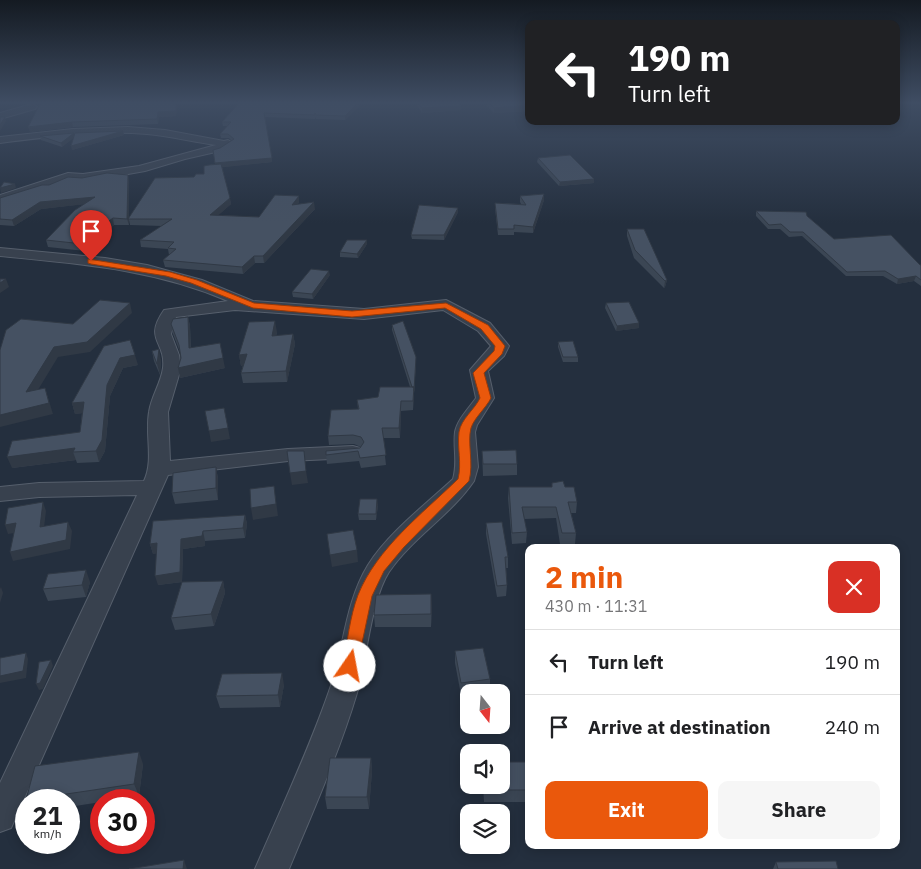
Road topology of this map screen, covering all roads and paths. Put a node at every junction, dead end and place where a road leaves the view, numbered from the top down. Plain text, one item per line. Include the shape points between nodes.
1 (225, 143) edge
2 (0, 199) edge
3 (0, 252) edge
4 (194, 281) junction
5 (253, 305) junction
6 (177, 312) junction
7 (353, 452) edge
8 (155, 479) junction
9 (0, 494) edge
10 (0, 818) edge
11 (272, 869) edge

1 - 2 street via 228,143 216,149 141,169 83,178 68,177
3 - 4 street via 128,266
4 - 5 street
4 - 6 street via 188,299
5 - 6 street
5 - 11 street via 356,314 446,305 484,327 500,346 479,370 486,398 467,424 467,467 463,481 399,544 378,569 365,596 343,693
6 - 8 street via 170,313 162,325 162,336 172,362 160,403
7 - 8 street via 288,455
8 - 9 street
8 - 10 street

